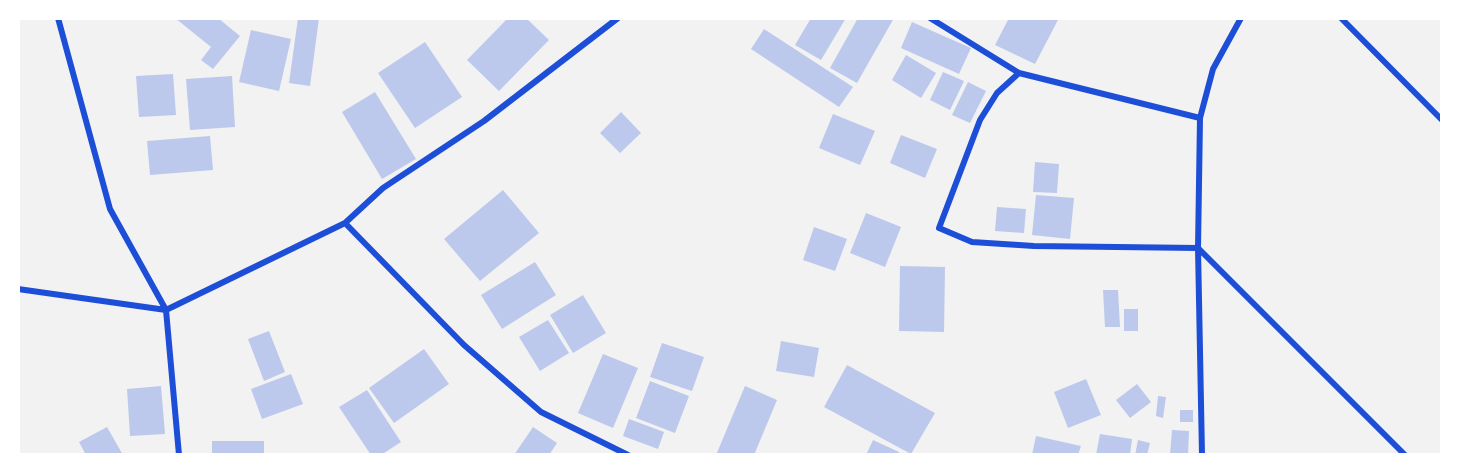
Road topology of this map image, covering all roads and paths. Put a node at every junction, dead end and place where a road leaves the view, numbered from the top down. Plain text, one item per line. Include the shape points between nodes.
1 (58, 18) edge
2 (618, 18) edge
3 (930, 18) edge
4 (1241, 18) edge
5 (1341, 18) edge
6 (1019, 73) junction
7 (1200, 118) junction
8 (1442, 120) edge
9 (345, 223) junction
10 (1198, 248) junction
11 (18, 289) edge
12 (166, 310) junction
13 (179, 455) edge
14 (628, 455) edge
15 (1203, 455) edge
16 (1405, 455) edge

1 - 12 street via 110,209
2 - 9 street via 484,121 383,188
3 - 6 street
4 - 7 street via 1213,69
5 - 8 street
6 - 7 street
6 - 10 street via 997,93 980,120 939,228 972,242
7 - 10 street
9 - 12 street
9 - 14 street via 464,345 541,412
10 - 15 street
10 - 16 street
11 - 12 street
12 - 13 street

